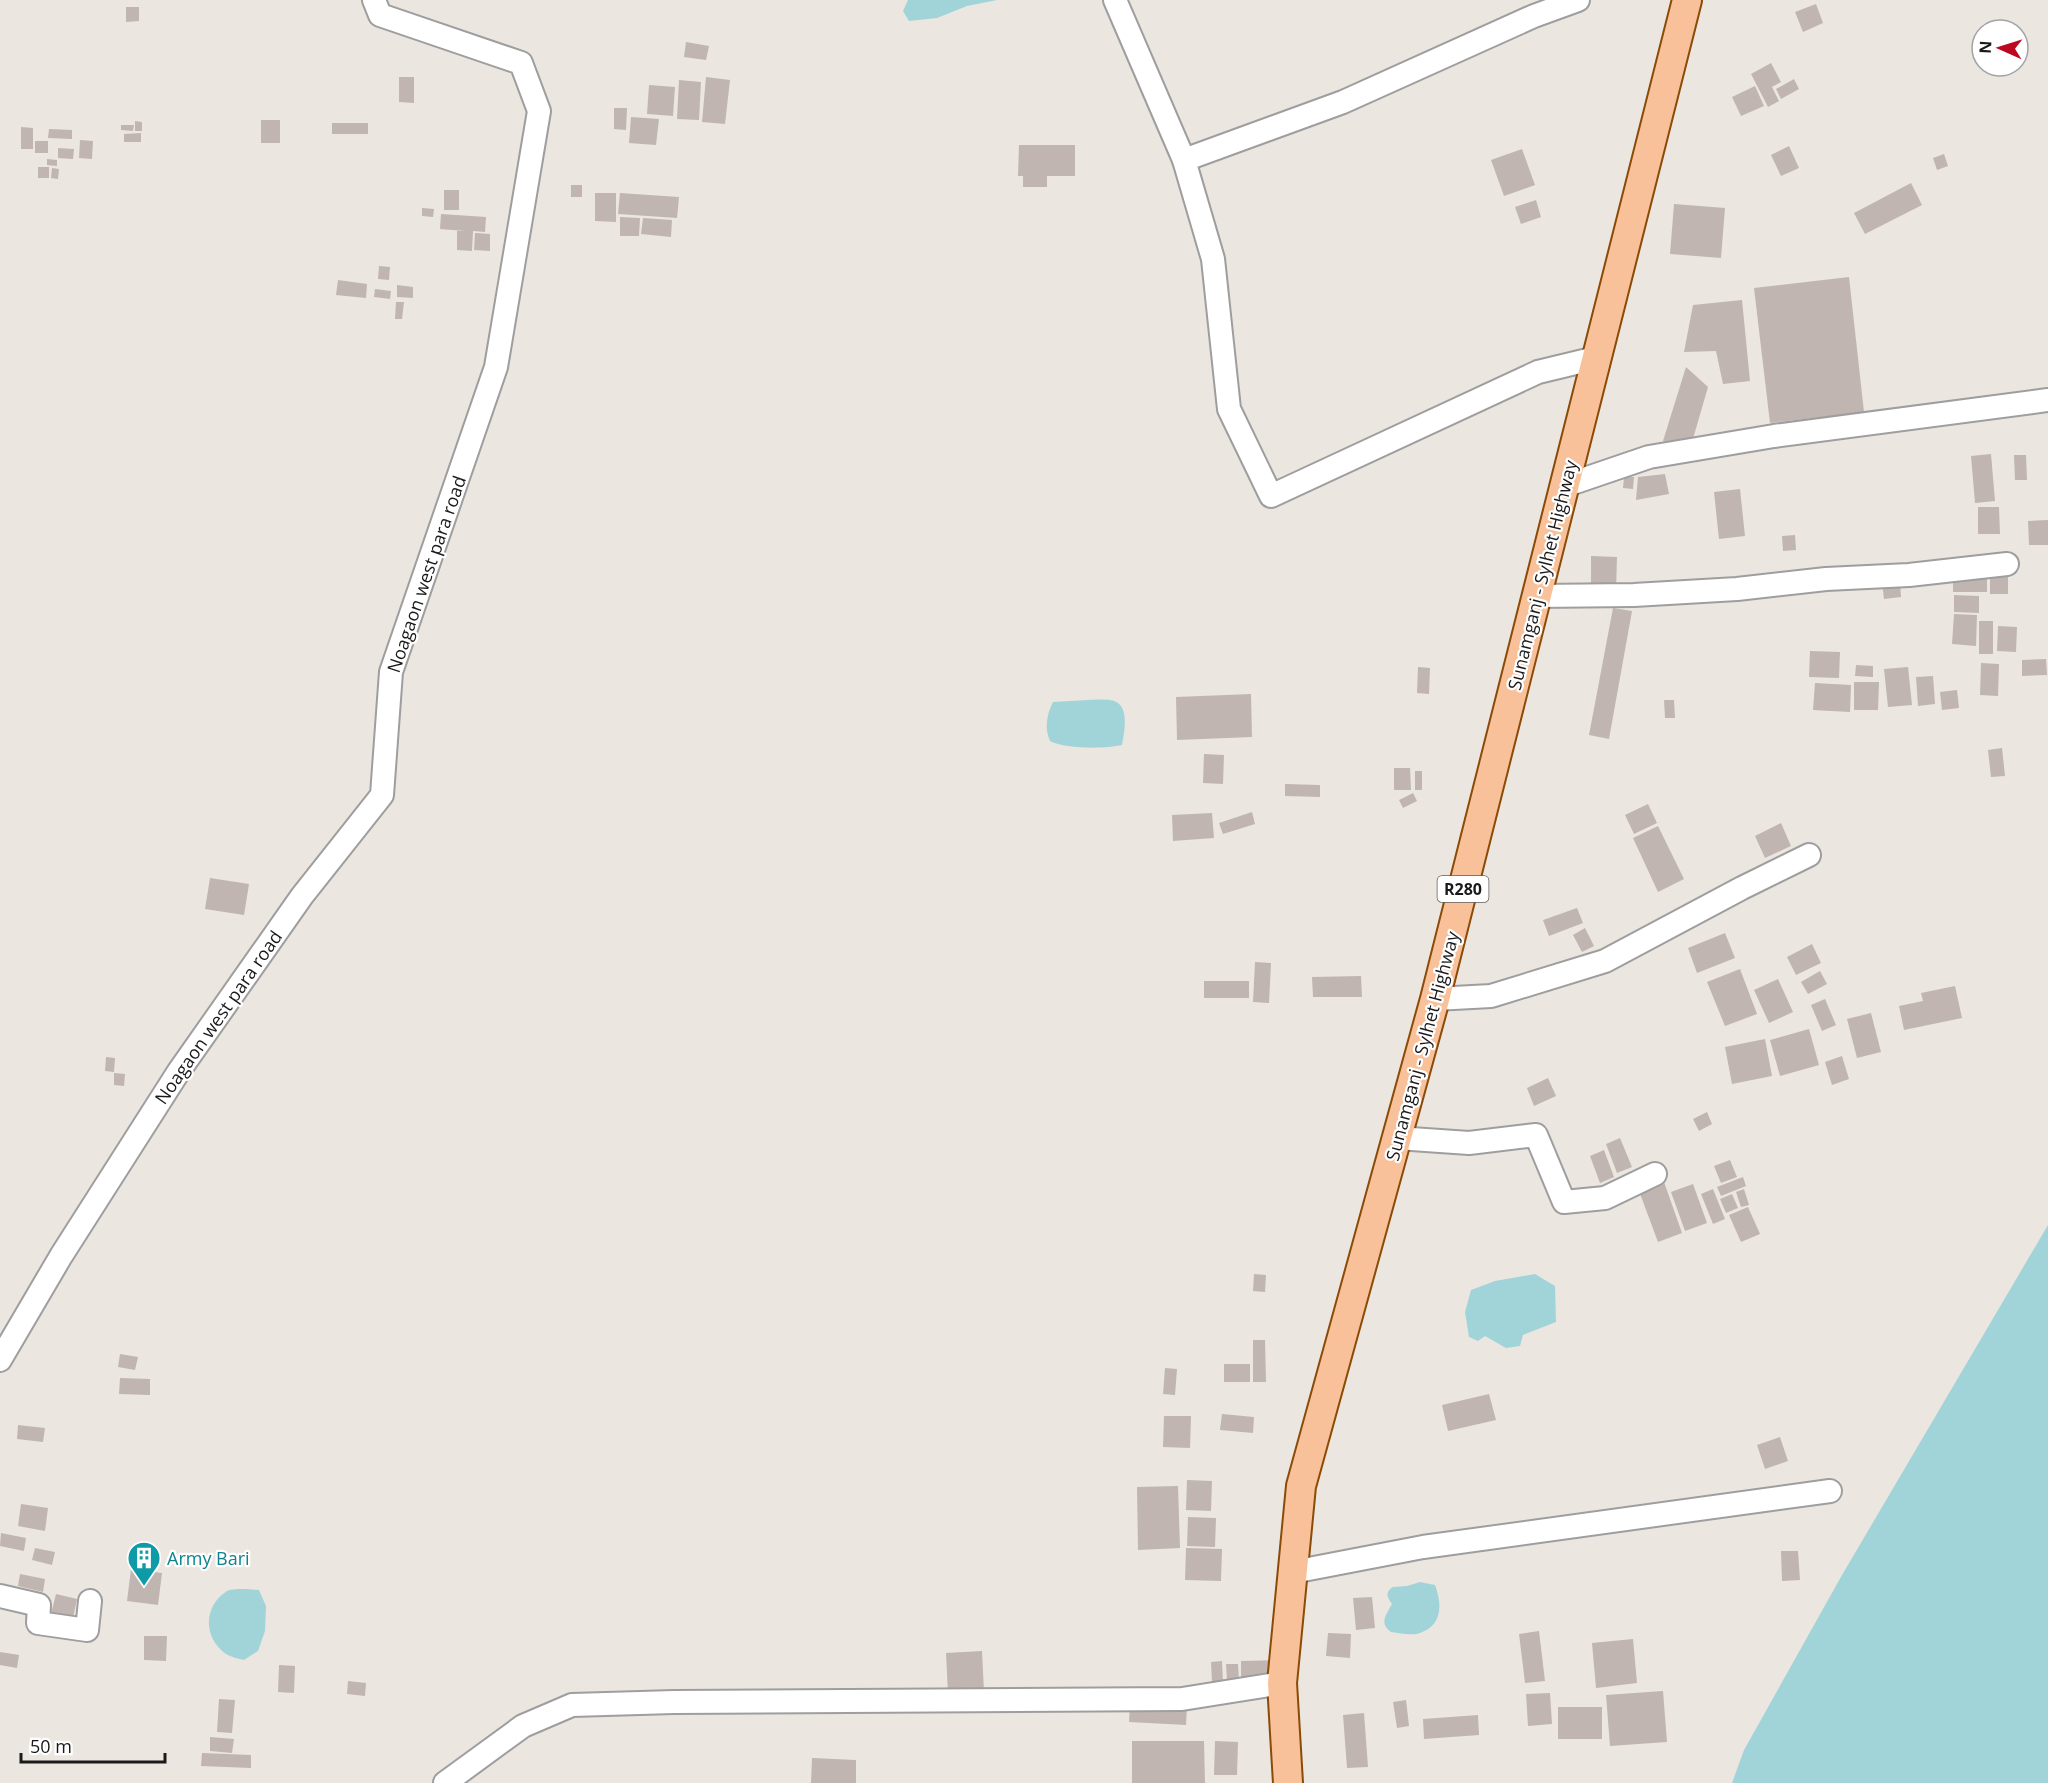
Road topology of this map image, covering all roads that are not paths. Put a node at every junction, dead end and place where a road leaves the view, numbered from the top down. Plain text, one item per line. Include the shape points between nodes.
1 (374, 0) edge
2 (1115, 0) edge
3 (1578, 0) edge
4 (1687, 0) edge
5 (1184, 160) junction
6 (1596, 358) junction
7 (2048, 400) edge
8 (1564, 486) junction
9 (2007, 564) dead end
10 (1536, 596) junction
11 (1809, 855) dead end
12 (1436, 999) junction
13 (1397, 1138) junction
14 (1655, 1174) dead end
15 (0, 1360) edge
16 (1830, 1491) dead end
17 (1293, 1572) junction
18 (0, 1596) edge
19 (90, 1601) dead end
20 (1282, 1683) junction
21 (445, 1783) edge
22 (1288, 1783) edge

1 - 15 street, Noagaon west para road via 380,15 521,63 539,111 496,367 391,672 382,795 302,896 179,1071
2 - 5 street
3 - 5 street via 1343,102
4 - 6 main road, Sunamganj - Sylhet Highway / R280
5 - 6 street via 1213,259 1229,409 1271,496 1538,372
6 - 8 main road, Sunamganj - Sylhet Highway / R280
7 - 8 street via 1774,436 1649,457
8 - 10 main road, Sunamganj - Sylhet Highway / R280
9 - 10 street via 1737,589
10 - 12 main road, Sunamganj - Sylhet Highway / R280
11 - 12 street via 1605,961 1491,996
12 - 13 main road, Sunamganj - Sylhet Highway / R280
13 - 14 street via 1469,1143 1536,1135 1564,1202 1605,1198
13 - 17 main road, Sunamganj - Sylhet Highway / R280 via 1301,1486
16 - 17 street via 1423,1547
17 - 20 main road, Sunamganj - Sylhet Highway / R280
18 - 19 street via 39,1605 38,1623 87,1630
20 - 21 street via 1182,1699 572,1705 523,1726
20 - 22 main road, Sunamganj - Sylhet Highway / R280

